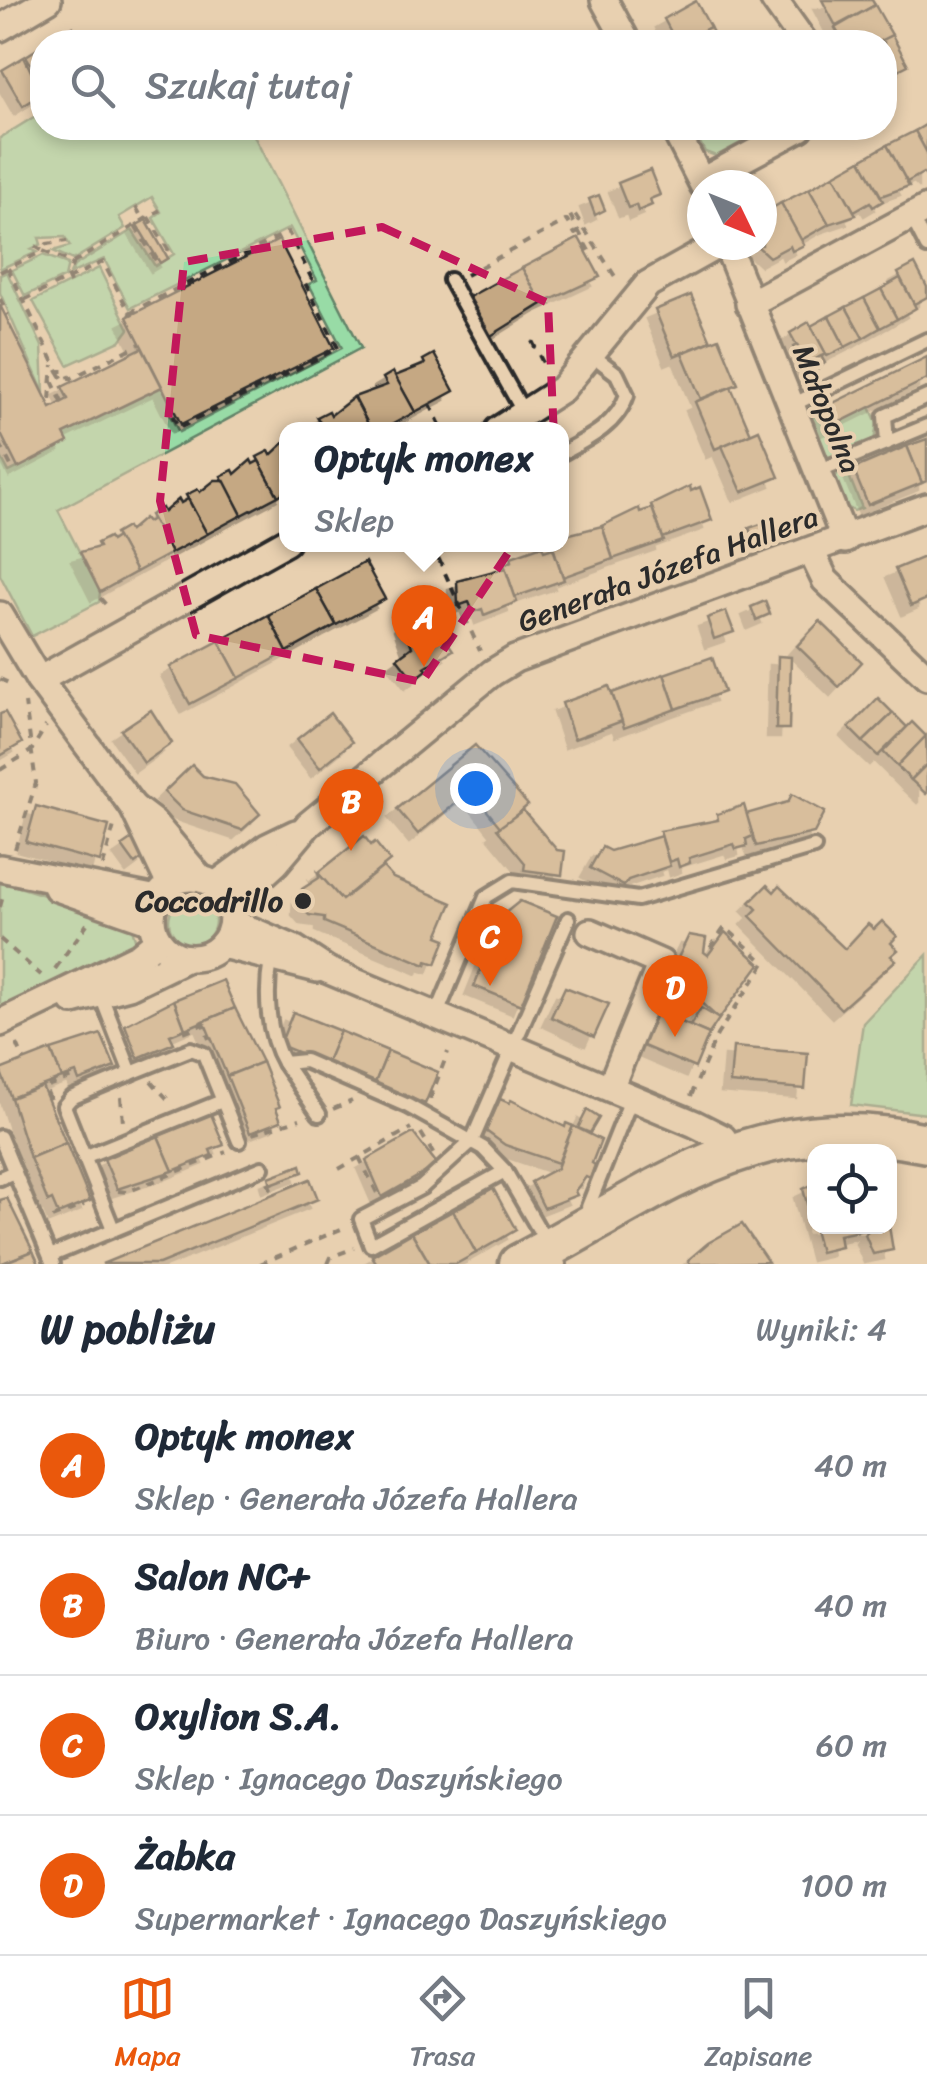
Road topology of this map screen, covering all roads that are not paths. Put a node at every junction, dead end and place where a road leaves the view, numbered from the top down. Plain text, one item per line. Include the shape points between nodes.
1 (48, 0) edge
2 (604, 0) edge
3 (774, 0) edge
4 (0, 28) edge
5 (620, 30) edge
6 (795, 30) edge
7 (680, 140) edge
8 (779, 140) edge
9 (695, 170) edge
10 (725, 170) edge
11 (919, 212) edge
12 (927, 248) edge
13 (691, 260) edge
14 (733, 260) edge
15 (454, 280) road end
16 (749, 304) junction
17 (927, 340) edge
18 (592, 355) junction
19 (927, 397) edge
20 (790, 406) junction
21 (525, 415) junction
22 (512, 422) edge
23 (927, 426) edge
24 (886, 443) junction
25 (569, 449) edge
26 (818, 472) junction
27 (927, 507) edge
28 (845, 540) junction
29 (279, 546) edge
30 (812, 553) junction
31 (0, 616) edge
32 (927, 677) edge
33 (40, 680) junction
34 (126, 808) junction
35 (814, 846) dead end
36 (4, 869) edge
37 (220, 907) junction
38 (159, 911) junction
39 (579, 926) joint
40 (186, 958) junction
41 (272, 960) junction
42 (327, 970) junction
43 (100, 994) junction
44 (436, 1016) junction
45 (12, 1018) edge
46 (514, 1048) junction
47 (284, 1064) junction
48 (136, 1072) junction
49 (621, 1092) junction
50 (222, 1100) junction
51 (319, 1114) road end
52 (0, 1137) edge
53 (238, 1141) dead end
54 (472, 1141) junction
55 (927, 1143) edge
56 (732, 1151) junction
57 (84, 1156) junction
58 (262, 1168) road end
59 (14, 1172) junction
60 (506, 1172) junction
61 (0, 1178) edge
62 (596, 1222) junction
63 (114, 1229) junction
64 (543, 1258) edge
65 (52, 1260) edge

1 - 4 street
2 - 5 street
3 - 6 street
7 - 9 street
8 - 10 street
11 - 12 lane
11 - 16 street
13 - 18 street via 648,284
14 - 16 street, Małopolna
15 - 21 lane
16 - 20 street, Małopolna
17 - 20 lane
18 - 21 street via 562,389
18 - 25 lane via 624,382 627,395 603,428
19 - 24 lane via 885,416
20 - 26 street, Małopolna
21 - 22 street
23 - 24 lane
24 - 26 lane
26 - 28 street, Małopolna
27 - 28 street, Generała Józefa Hallera
28 - 30 street, Generała Józefa Hallera
29 - 33 street
30 - 32 street via 826,580
30 - 37 street, Generała Józefa Hallera via 555,642 492,672
31 - 33 street
33 - 34 street
34 - 37 street via 154,823
34 - 38 street
35 - 44 lane via 638,898 512,881 486,897
36 - 38 street via 76,880
37 - 38 street
37 - 40 street via 200,958
37 - 41 street
37 - 42 street
38 - 40 street
38 - 45 street via 139,956
39 - 46 lane
39 - 49 street via 661,963
40 - 43 street
41 - 42 street
41 - 47 lane via 273,1044
42 - 44 street
43 - 45 street
43 - 48 lane
44 - 46 street
46 - 49 street
46 - 54 lane
47 - 51 lane
47 - 54 lane via 304,1061
48 - 50 lane via 191,1049 204,1054
48 - 57 lane via 64,1106
49 - 56 street via 712,1132
49 - 62 lane via 588,1207
50 - 53 lane
50 - 57 lane
52 - 59 lane
54 - 60 lane
54 - 60 lane via 422,1187 361,1219 372,1245
55 - 56 street via 840,1132
56 - 62 street
57 - 63 lane
58 - 63 lane
59 - 61 lane
59 - 65 lane
60 - 64 lane
62 - 64 street
63 - 65 lane

